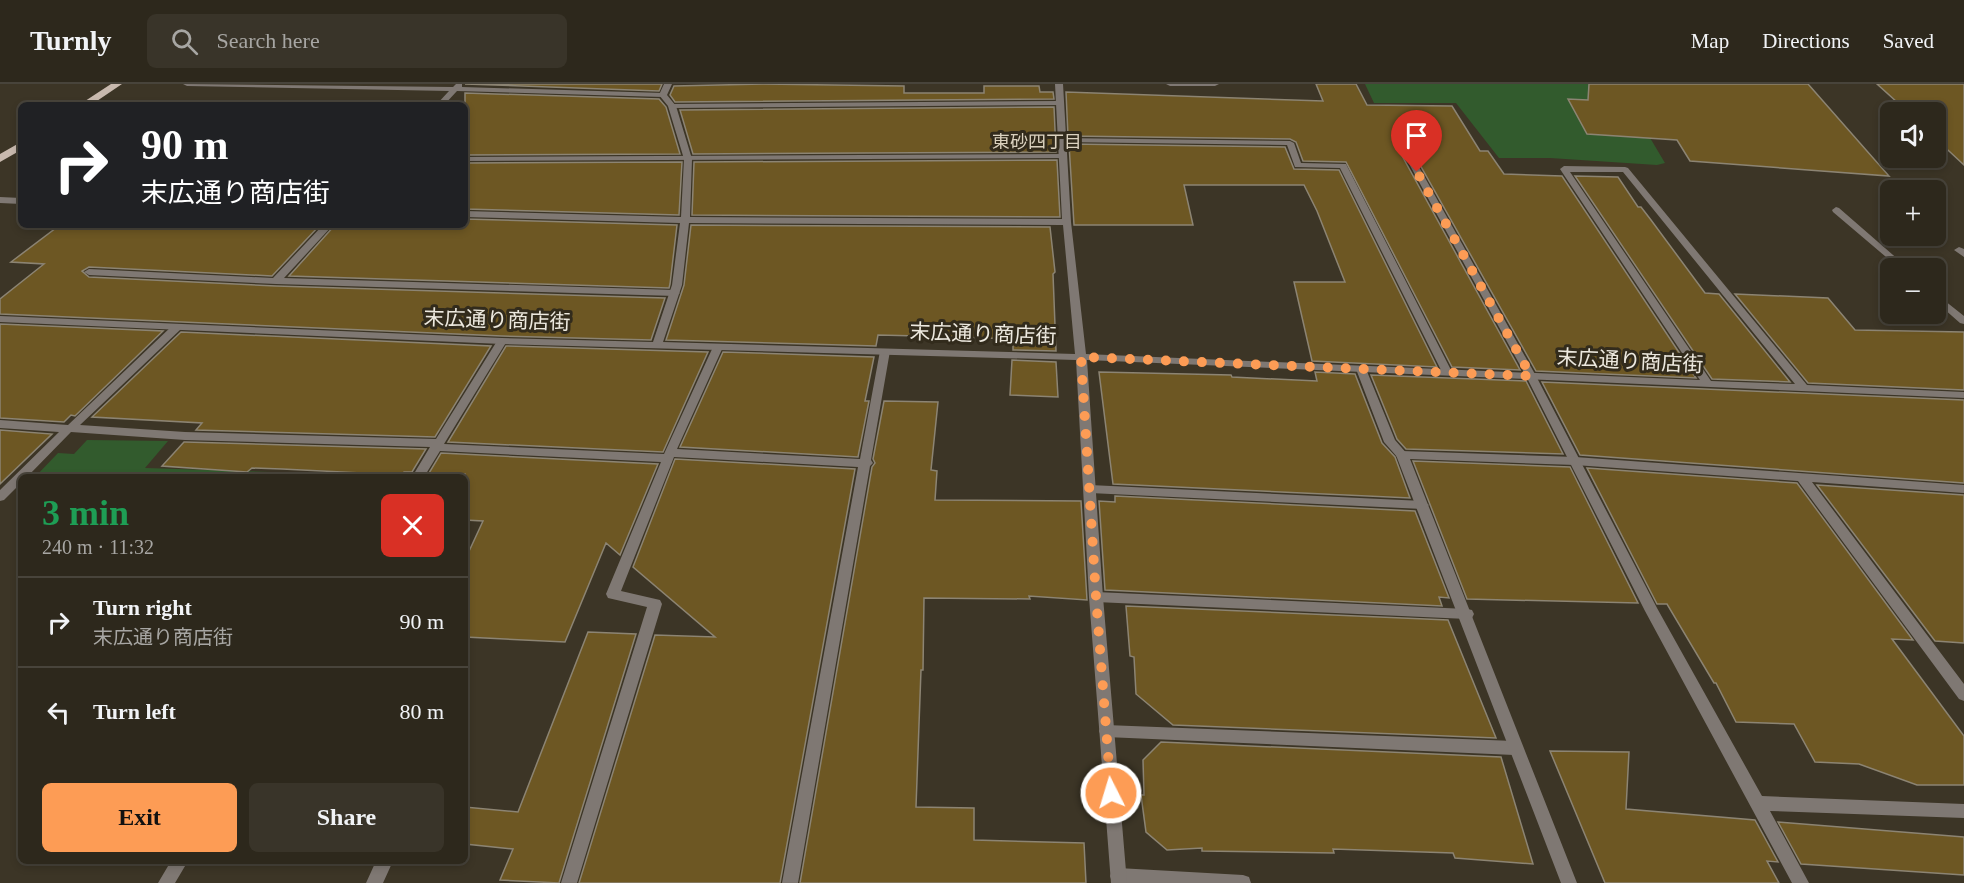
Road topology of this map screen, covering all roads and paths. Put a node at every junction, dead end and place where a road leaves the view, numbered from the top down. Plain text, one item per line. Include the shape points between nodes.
1 (117, 84) edge
2 (187, 84) edge
3 (668, 84) edge
4 (1059, 84) edge
5 (1170, 84) edge
6 (1215, 84) edge
7 (458, 86) edge
8 (663, 95) junction
9 (89, 102) edge
10 (443, 102) edge
11 (1060, 103) junction
12 (672, 106) junction
13 (1062, 140) junction
14 (18, 147) edge
15 (1406, 151) dead end
16 (1063, 156) junction
17 (0, 159) edge
18 (468, 159) edge
19 (688, 159) junction
20 (0, 201) edge
21 (18, 201) edge
22 (1836, 210) dead end
23 (468, 214) edge
24 (685, 220) junction
25 (1067, 222) junction
26 (325, 228) edge
27 (1892, 258) edge
28 (88, 272) dead end
29 (276, 281) junction
30 (675, 292) junction
31 (1946, 305) edge
32 (0, 319) edge
33 (1964, 321) edge
34 (177, 327) junction
35 (502, 341) junction
36 (657, 345) junction
37 (718, 347) junction
38 (885, 351) junction
39 (1081, 357) junction
40 (1361, 369) junction
41 (1448, 372) junction
42 (1531, 376) junction
43 (1707, 384) junction
44 (1804, 388) junction
45 (1964, 395) edge
46 (0, 424) edge
47 (69, 429) junction
48 (437, 445) junction
49 (1402, 455) junction
50 (669, 456) junction
51 (1575, 461) junction
52 (867, 463) junction
53 (23, 474) edge
54 (420, 474) edge
55 (1801, 476) junction
56 (18, 479) edge
57 (1090, 489) junction
58 (1964, 489) edge
59 (0, 497) edge
60 (1423, 505) junction
61 (1096, 597) junction
62 (1467, 614) junction
63 (1964, 695) edge
64 (1106, 731) junction
65 (1514, 748) junction
66 (1757, 803) junction
67 (1964, 811) edge
68 (178, 864) edge
69 (384, 864) edge
70 (1118, 879) edge
71 (166, 883) edge
72 (374, 883) edge
73 (569, 883) edge
74 (790, 883) edge
75 (1243, 883) edge
76 (1569, 883) edge
77 (1801, 883) edge

1 - 9 main road
2 - 7 street
3 - 8 street
4 - 11 street
5 - 6 street
7 - 8 street
7 - 10 street
8 - 12 street
11 - 12 street
11 - 13 street
12 - 19 street
13 - 16 street
13 - 41 street via 1290,143 1298,165 1343,166
14 - 17 main road
15 - 42 street
16 - 19 street
16 - 25 street
18 - 19 street
19 - 24 street
20 - 21 street
22 - 27 street
23 - 24 street
24 - 25 street
24 - 30 street
25 - 39 street
26 - 29 street
28 - 29 street
29 - 30 street
30 - 36 street
31 - 33 street
32 - 34 street, 末広通り商店街
34 - 35 street, 末広通り商店街
34 - 47 street
35 - 36 street, 末広通り商店街
35 - 48 street
36 - 37 street, 末広通り商店街
37 - 38 street, 末広通り商店街
37 - 50 street
38 - 39 street, 末広通り商店街
38 - 52 street
39 - 40 street, 末広通り商店街
39 - 57 street
40 - 41 street, 末広通り商店街
40 - 49 street via 1390,442
41 - 42 street, 末広通り商店街
42 - 43 street, 末広通り商店街
42 - 51 street
43 - 44 street, 末広通り商店街
43 - 44 street via 1564,169 1625,170
44 - 45 street, 末広通り商店街
46 - 47 street
47 - 48 street
47 - 53 street
48 - 50 street
48 - 54 street
49 - 51 street
49 - 60 street
50 - 52 street
50 - 73 street via 613,594 655,604
51 - 55 street
51 - 66 street
52 - 74 street
55 - 58 street
55 - 63 street
56 - 59 street
57 - 60 street
57 - 61 street
60 - 62 street
61 - 62 street
61 - 64 street
62 - 65 street
64 - 65 street
64 - 70 street
65 - 76 street
66 - 67 street
66 - 77 street
68 - 71 street
69 - 72 street
70 - 75 street

